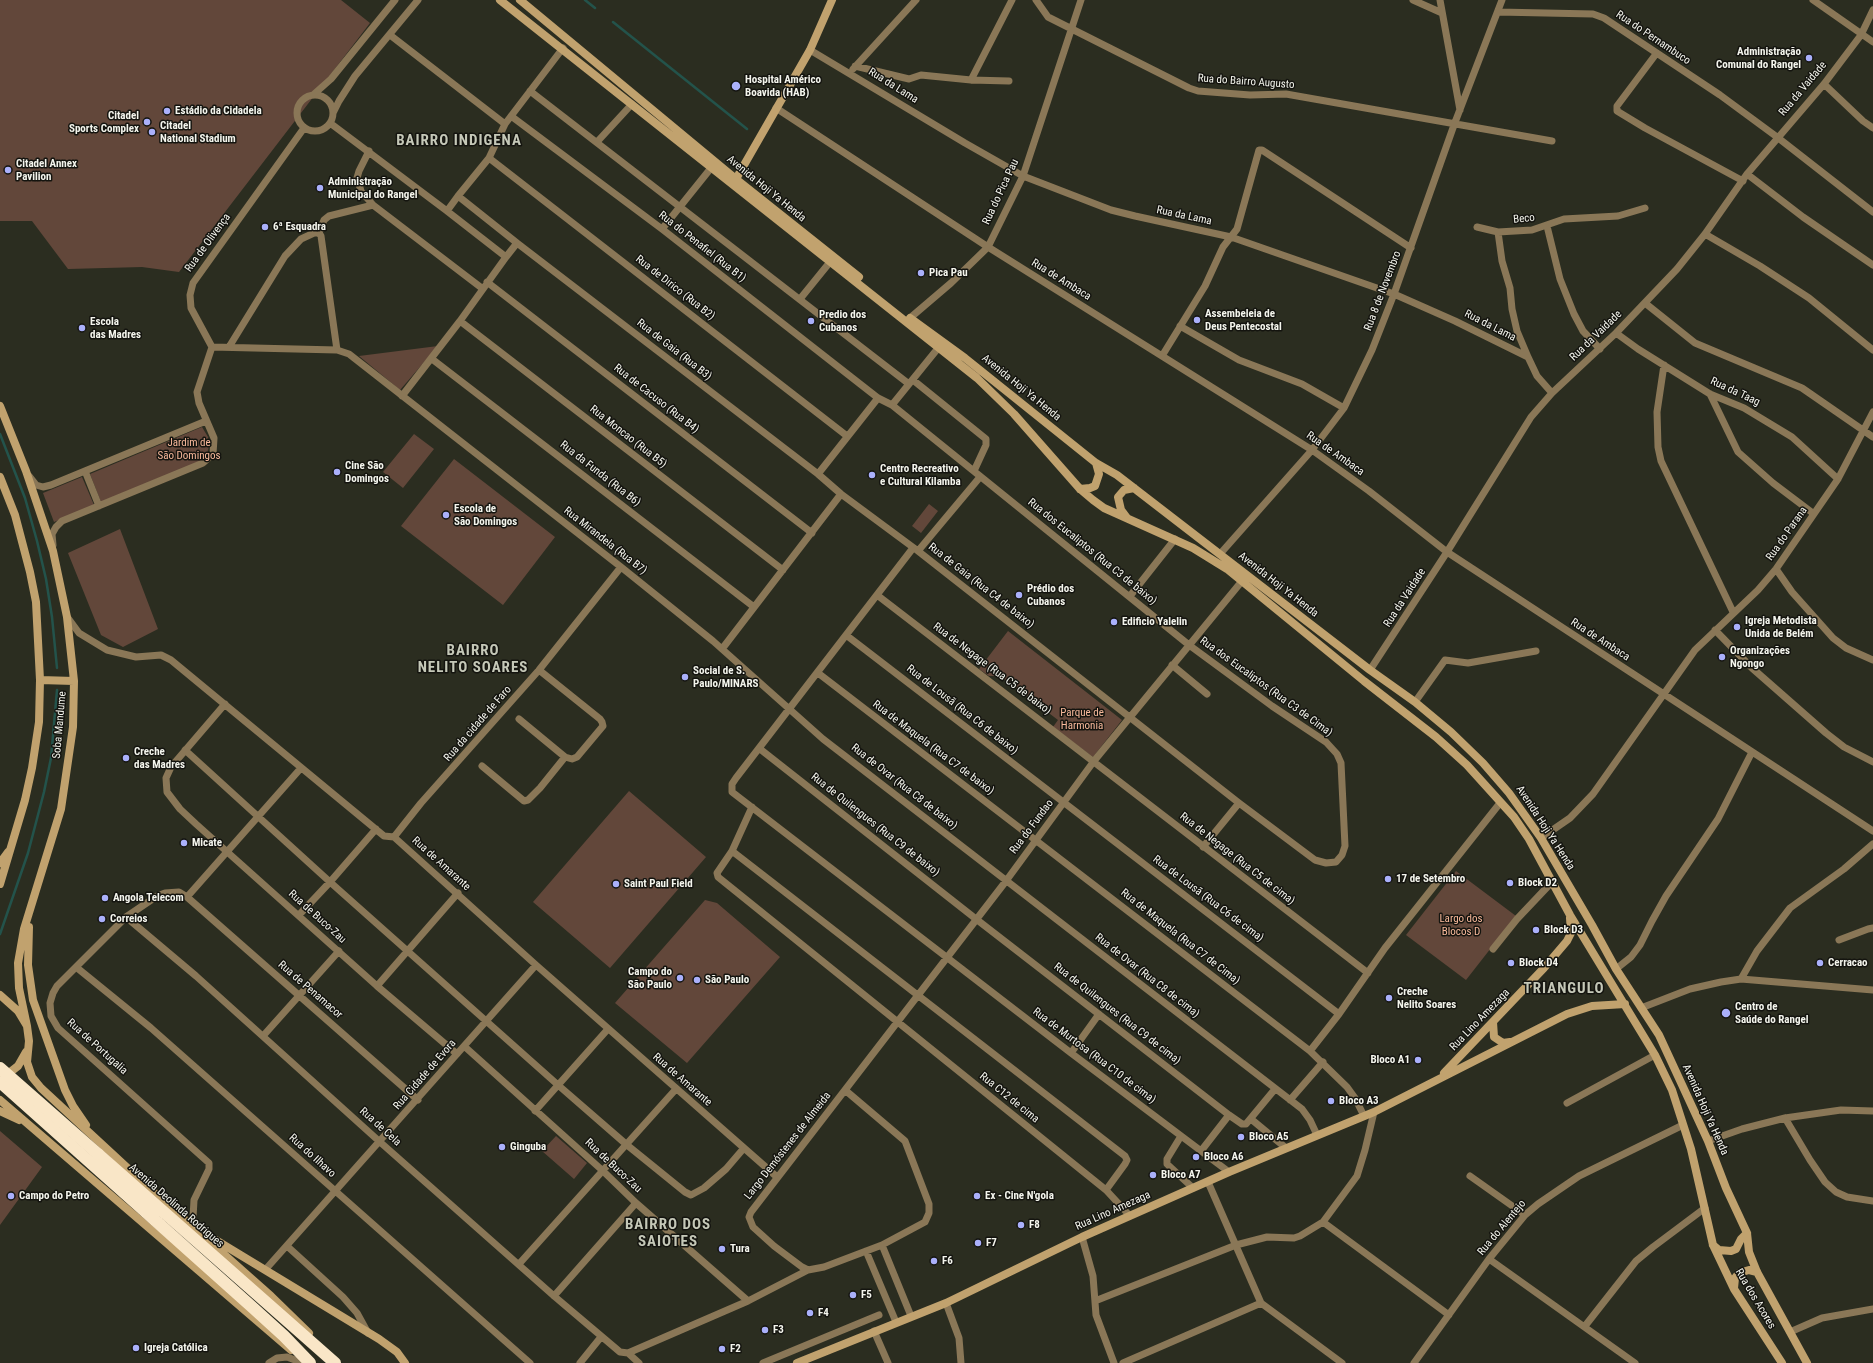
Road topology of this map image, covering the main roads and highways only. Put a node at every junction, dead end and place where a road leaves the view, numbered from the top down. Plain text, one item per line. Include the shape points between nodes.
1 (500, 0) edge
2 (520, 0) edge
3 (832, 0) edge
4 (736, 179) junction
5 (0, 406) edge
6 (1096, 463) junction
7 (0, 477) edge
8 (1134, 488) junction
9 (1080, 489) junction
10 (1127, 518) junction
11 (40, 680) junction
12 (74, 681) junction
13 (13, 845) junction
14 (0, 863) edge
15 (0, 884) edge
16 (32, 905) junction
17 (1570, 915) junction
18 (3, 998) edge
19 (1625, 1004) junction
20 (1493, 1022) junction
21 (27, 1026) junction
22 (1511, 1042) junction
23 (28, 1049) junction
24 (0, 1068) edge
25 (1438, 1078) junction
26 (0, 1081) edge
27 (0, 1100) edge
28 (0, 1111) edge
29 (32, 1128) junction
30 (98, 1155) junction
31 (196, 1228) junction
32 (1747, 1233) junction
33 (1713, 1245) junction
34 (1757, 1272) junction
35 (1734, 1289) junction
36 (330, 1359) edge
37 (310, 1363) edge
38 (406, 1363) edge
39 (797, 1363) edge
40 (1782, 1363) edge
41 (1807, 1363) edge

1 - 9 main road, Avenida Hoji Ya Henda via 977,378 1014,414
2 - 4 main road, Avenida Hoji Ya Henda
3 - 4 main road via 810,50
4 - 6 main road, Avenida Hoji Ya Henda
5 - 12 main road, Soba Mandume via 26,471 53,551 67,617
6 - 8 main road, Avenida Hoji Ya Henda via 1118,475
6 - 9 main road via 1099,474 1095,486
7 - 11 main road, Soba Mandume via 15,515 36,602
8 - 10 main road via 1124,490 1118,497 1121,510
8 - 32 main road, Avenida Hoji Ya Henda via 1370,670 1416,702 1483,763 1509,793 1541,838 1616,969 1659,1035
9 - 10 main road, Avenida Hoji Ya Henda via 1104,508
10 - 17 main road, Avenida Hoji Ya Henda via 1175,539 1227,569 1436,736 1467,765 1514,817 1539,856
11 - 12 main road
11 - 13 main road, Soba Mandume via 39,722 32,768
12 - 16 main road, Soba Mandume via 73,727 60,809
13 - 14 main road
13 - 15 main road, Soba Mandume
16 - 21 main road, Soba Mandume via 24,929 18,963 19,988
16 - 30 main road via 28,953 33,1000 58,1073
17 - 19 main road, Avenida Hoji Ya Henda
17 - 20 main road, Rua Lino Amezaga via 1571,933 1567,941
18 - 21 main road via 18,1011
19 - 22 main road, Rua Lino Amezaga via 1592,1006 1578,1010
19 - 33 main road, Avenida Hoji Ya Henda via 1672,1090 1696,1169
20 - 22 main road via 1494,1037 1503,1043
20 - 25 main road, Rua Lino Amezaga
21 - 23 main road, Soba Mandume
22 - 25 main road, Rua Lino Amezaga
23 - 26 main road via 18,1066
23 - 30 main road, Soba Mandume via 27,1062 32,1077
24 - 30 highway, Avenida Deolinda Rodrigues, bridge
25 - 39 main road, Rua Lino Amezaga via 1374,1112 1082,1237 946,1303
26 - 30 highway, Avenida Deolinda Rodrigues
27 - 29 main road
28 - 29 main road
29 - 37 main road via 288,1348
30 - 31 main road
30 - 36 highway, Avenida Deolinda Rodrigues
30 - 37 highway, Avenida Deolinda Rodrigues
31 - 36 main road via 277,1301
31 - 38 main road via 368,1333 397,1352
32 - 33 main road via 1740,1239 1736,1249 1731,1251 1718,1250
32 - 34 main road, Avenida Hoji Ya Henda via 1749,1252
33 - 35 main road, Rua dos Acores
34 - 35 main road via 1749,1270 1739,1273 1735,1278
34 - 41 main road, Avenida Hoji Ya Henda
35 - 40 main road, Rua dos Acores

